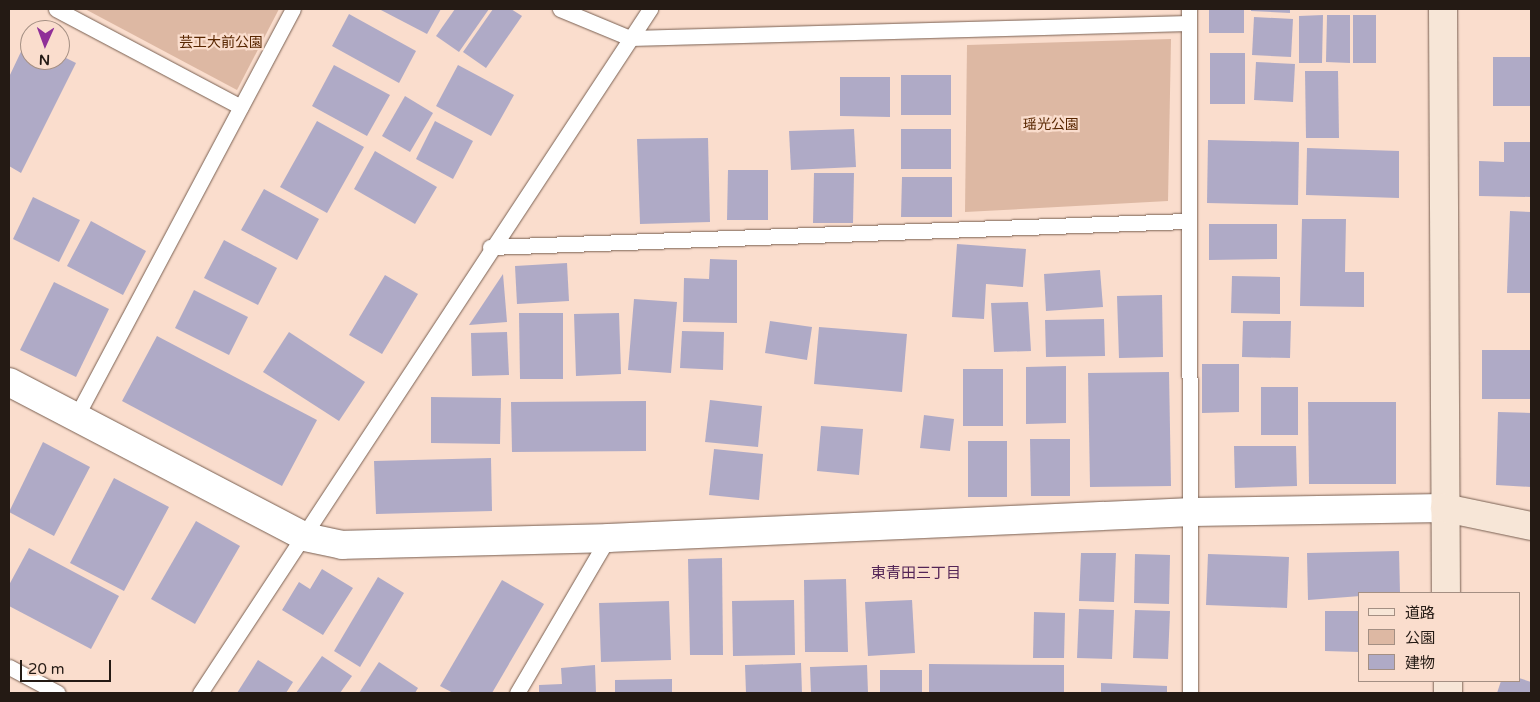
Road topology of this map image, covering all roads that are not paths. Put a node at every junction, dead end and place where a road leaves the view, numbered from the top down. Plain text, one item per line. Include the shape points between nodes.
1 (56, 9) edge
2 (293, 9) edge
3 (560, 9) edge
4 (650, 9) edge
5 (1443, 9) edge
6 (1189, 16) edge
7 (630, 38) junction
8 (241, 107) junction
9 (1186, 221) junction
10 (490, 248) junction
11 (9, 382) edge
12 (76, 417) junction
13 (1445, 508) junction
14 (1192, 512) junction
15 (1531, 526) edge
16 (304, 537) junction
17 (608, 538) junction
18 (1446, 592) edge
19 (9, 667) edge
20 (58, 693) edge
21 (200, 693) edge
22 (517, 693) edge
23 (1190, 693) edge

1 - 8 lane
2 - 8 lane
3 - 7 lane
4 - 7 lane
5 - 13 street
6 - 7 lane
6 - 9 lane
7 - 10 lane
8 - 12 lane
9 - 10 lane
9 - 14 lane
10 - 16 lane
11 - 12 street
12 - 16 street
13 - 14 street
13 - 15 street
13 - 18 street
14 - 17 street
14 - 23 lane
16 - 17 street via 342,545
16 - 21 lane
17 - 22 lane
19 - 20 lane

